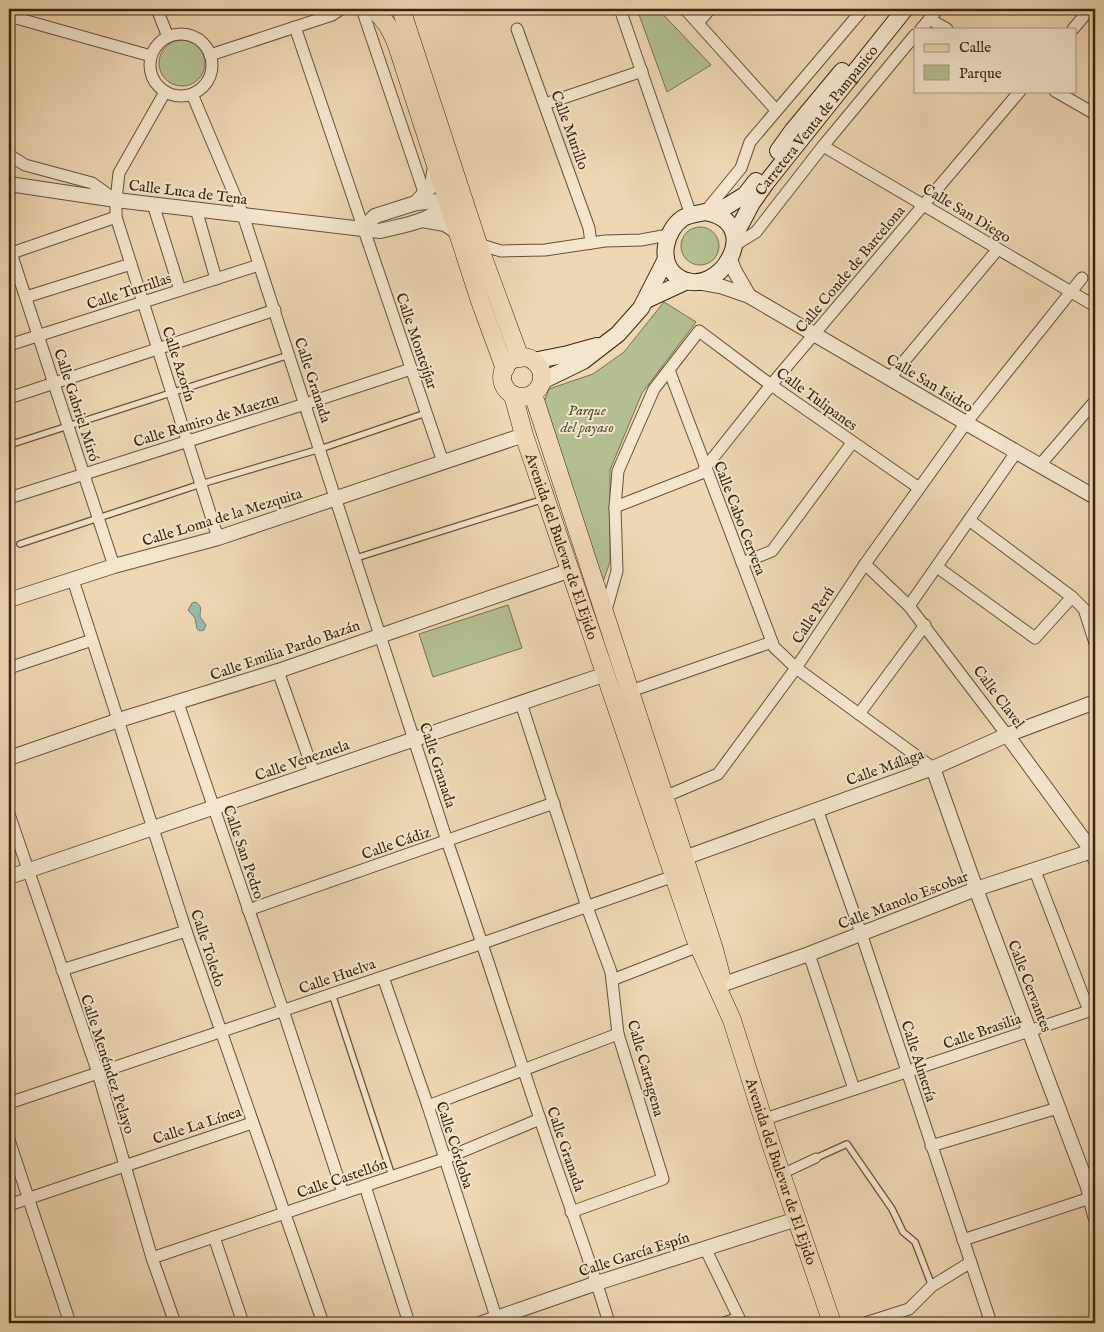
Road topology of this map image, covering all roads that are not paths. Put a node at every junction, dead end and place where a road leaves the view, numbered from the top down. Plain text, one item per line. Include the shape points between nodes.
1 (157, 9) edge
2 (341, 9) edge
3 (362, 9) edge
4 (373, 9) edge
5 (401, 9) edge
6 (620, 9) edge
7 (685, 9) edge
8 (710, 9) edge
9 (863, 9) edge
10 (896, 9) edge
11 (905, 9) edge
12 (938, 9) edge
13 (1090, 9) edge
14 (9, 16) edge
15 (929, 19) junction
16 (698, 23) junction
17 (295, 27) junction
18 (922, 28) edge
19 (945, 28) edge
20 (1074, 28) edge
21 (517, 29) dead end
22 (168, 36) junction
23 (914, 37) edge
24 (210, 55) junction
25 (151, 56) junction
26 (642, 71) junction
27 (166, 92) junction
28 (1019, 92) edge
29 (1057, 92) edge
30 (192, 94) junction
31 (545, 104) junction
32 (776, 110) junction
33 (1095, 113) edge
34 (440, 124) junction
35 (823, 146) junction
36 (9, 155) edge
37 (435, 165) junction
38 (9, 184) edge
39 (420, 199) junction
40 (116, 200) junction
41 (447, 203) junction
42 (153, 204) junction
43 (924, 205) junction
44 (196, 209) junction
45 (704, 214) junction
46 (243, 215) junction
47 (116, 218) junction
48 (421, 220) junction
49 (364, 228) junction
50 (457, 232) junction
51 (668, 235) junction
52 (591, 243) junction
53 (478, 244) junction
54 (733, 246) junction
55 (998, 249) junction
56 (10, 254) edge
57 (666, 259) junction
58 (131, 264) junction
59 (259, 264) junction
60 (216, 278) junction
61 (1082, 278) dead end
62 (692, 281) junction
63 (180, 290) junction
64 (1070, 292) junction
65 (749, 296) junction
66 (26, 297) junction
67 (646, 300) junction
68 (143, 302) junction
69 (1095, 306) edge
70 (274, 310) junction
71 (814, 334) junction
72 (39, 336) junction
73 (604, 344) junction
74 (9, 345) edge
75 (158, 349) junction
76 (289, 355) junction
77 (527, 359) junction
78 (411, 369) junction
79 (505, 369) junction
80 (669, 370) junction
81 (890, 378) junction
82 (55, 383) junction
83 (771, 385) junction
84 (537, 388) junction
85 (172, 392) junction
86 (513, 395) junction
87 (9, 398) edge
88 (1095, 402) edge
89 (306, 404) junction
90 (426, 414) junction
91 (966, 423) junction
92 (69, 427) junction
93 (524, 435) junction
94 (187, 442) junction
95 (852, 443) junction
96 (9, 445) edge
97 (320, 449) junction
98 (1017, 451) junction
99 (443, 462) junction
100 (1040, 465) junction
101 (705, 468) junction
102 (84, 474) junction
103 (201, 484) junction
104 (919, 488) junction
105 (1095, 497) edge
106 (9, 498) edge
107 (336, 498) junction
108 (546, 498) junction
109 (614, 507) junction
110 (99, 519) junction
111 (969, 520) junction
112 (218, 538) junction
113 (20, 544) dead end
114 (356, 558) junction
115 (742, 563) junction
116 (865, 564) junction
117 (114, 566) junction
118 (936, 567) junction
119 (571, 570) junction
120 (73, 580) junction
121 (1072, 597) junction
122 (9, 600) edge
123 (909, 606) junction
124 (604, 616) junction
125 (924, 625) junction
126 (381, 635) junction
127 (92, 640) junction
128 (772, 642) junction
129 (1095, 643) edge
130 (9, 668) edge
131 (796, 668) junction
132 (278, 670) junction
133 (606, 674) junction
134 (622, 694) junction
135 (1095, 702) edge
136 (178, 703) junction
137 (521, 703) junction
138 (859, 714) junction
139 (119, 720) junction
140 (1008, 736) junction
141 (414, 739) junction
142 (9, 758) edge
143 (933, 768) junction
144 (314, 773) junction
145 (664, 796) junction
146 (554, 803) junction
147 (214, 808) junction
148 (817, 809) junction
149 (9, 814) edge
150 (154, 828) junction
151 (447, 841) junction
152 (1094, 854) edge
153 (684, 858) junction
154 (27, 871) junction
155 (1035, 871) junction
156 (674, 876) junction
157 (9, 877) edge
158 (976, 889) junction
159 (587, 907) junction
160 (248, 910) junction
161 (688, 918) junction
162 (186, 931) junction
163 (860, 933) junction
164 (483, 943) junction
165 (698, 946) junction
166 (808, 954) junction
167 (62, 970) junction
168 (383, 977) junction
169 (612, 980) junction
170 (724, 984) junction
171 (332, 994) junction
172 (283, 1010) junction
173 (1092, 1010) edge
174 (732, 1020) junction
175 (220, 1030) junction
176 (1029, 1030) junction
177 (618, 1034) junction
178 (524, 1068) junction
179 (908, 1072) junction
180 (98, 1073) junction
181 (854, 1089) junction
182 (9, 1103) edge
183 (428, 1106) junction
184 (1058, 1108) junction
185 (540, 1119) junction
186 (765, 1119) junction
187 (252, 1123) junction
188 (9, 1140) edge
189 (931, 1146) junction
190 (816, 1158) joint
191 (444, 1159) junction
192 (124, 1165) junction
193 (782, 1174) junction
194 (392, 1176) junction
195 (365, 1186) junction
196 (1091, 1188) edge
197 (343, 1193) junction
198 (28, 1199) junction
199 (9, 1205) edge
200 (571, 1212) junction
201 (284, 1213) junction
202 (1095, 1216) edge
203 (797, 1219) junction
204 (214, 1237) junction
205 (963, 1240) junction
206 (705, 1248) junction
207 (152, 1258) junction
208 (971, 1262) junction
209 (597, 1283) junction
210 (932, 1286) junction
211 (497, 1321) edge
212 (70, 1323) edge
213 (175, 1323) edge
214 (243, 1323) edge
215 (323, 1323) edge
216 (410, 1323) edge
217 (482, 1323) edge
218 (609, 1323) edge
219 (724, 1323) edge
220 (832, 1323) edge
221 (865, 1323) edge
222 (991, 1323) edge

1 - 22 street
2 - 17 street
3 - 39 street
4 - 37 main road, Avenida del Bulevar de El Ejido via 389,26 397,45
5 - 34 main road, Avenida del Bulevar de El Ejido
6 - 26 street
7 - 16 street
8 - 16 street
9 - 32 street, Carretera Venta de Pampanico
10 - 45 main road, Carretera Venta de Pampanico via 817,100 745,195
11 - 54 main road, Carretera Venta de Pampanico via 766,183 752,203
12 - 15 street
13 - 20 street
14 - 25 street
15 - 18 street
15 - 19 street
16 - 32 street
17 - 24 street
17 - 49 street, Calle Montejíjar
21 - 31 street, Calle Murillo
22 - 24 street via 188,35 198,39
22 - 25 street via 154,48
23 - 35 street, Carretera Venta de Pampanico
24 - 30 street via 210,74 200,89
25 - 27 street via 152,77
26 - 31 street
26 - 45 street
27 - 30 street via 183,96
27 - 40 street, Calle Azorín via 118,173
28 - 43 street, Calle Conde de Barcelona
29 - 33 street
30 - 46 street, Calle Granada
31 - 52 street, Calle Murillo via 589,228
32 - 45 street, Carretera Venta de Pampanico via 750,142 741,168
34 - 41 street, Avenida del Bulevar de El Ejido via 440,145 452,187
34 - 53 main road, Avenida del Bulevar de El Ejido
35 - 43 street, Calle San Diego
35 - 54 street, Carretera Venta de Pampanico via 756,232
36 - 40 street via 25,165 92,183
37 - 39 street via 432,185
37 - 41 main road, Avenida del Bulevar de El Ejido
38 - 40 street, Calle Luca de Tena
39 - 41 street
39 - 49 street via 375,216
40 - 42 street, Calle Luca de Tena
40 - 47 street, Calle Azorín
41 - 48 street, Calle Luca de Tena
41 - 50 main road, Avenida del Bulevar de El Ejido
41 - 53 street, Avenida del Bulevar de El Ejido via 461,213
42 - 44 street, Calle Luca de Tena
42 - 63 street
43 - 55 street, Calle San Diego
43 - 71 street, Calle Conde de Barcelona
44 - 46 street, Calle Luca de Tena
44 - 60 street
45 - 51 main road via 682,219
45 - 54 main road via 723,218 730,224
46 - 49 street, Calle Luca de Tena
46 - 59 street, Calle Granada
47 - 56 street
47 - 58 street, Calle Azorín
48 - 49 street, Calle Luca de Tena via 380,231
48 - 50 street, Calle Luca de Tena via 445,224
49 - 78 street, Calle Montejíjar
50 - 79 main road, Avenida del Bulevar de El Ejido
51 - 52 street
51 - 57 main road
52 - 53 street via 546,250 501,251
53 - 77 main road, Avenida del Bulevar de El Ejido
54 - 62 main road via 717,274
54 - 65 street, Calle San Isidro via 734,270
55 - 64 street, Calle San Diego
55 - 81 street
56 - 66 street, Calle Gabriel Miró
57 - 62 main road via 678,277
57 - 67 main road
58 - 66 street
58 - 68 street, Calle Azorín
59 - 60 street, Calle Turrillas
59 - 70 street, Calle Granada
60 - 63 street, Calle Turrillas
61 - 64 street, Calle Perú
62 - 65 street, Calle San Isidro
62 - 67 main road
63 - 68 street, Calle Turrillas
64 - 69 street, Calle San Diego
64 - 91 street, Calle Perú
65 - 71 street, Calle San Isidro
66 - 72 street, Calle Gabriel Miró
67 - 73 main road via 618,334
68 - 72 street, Calle Turrillas
68 - 75 street, Calle Azorín
70 - 75 street
70 - 76 street, Calle Granada
71 - 81 street, Calle San Isidro
71 - 83 street, Calle Conde de Barcelona
72 - 74 street, Calle Turrillas
72 - 82 street, Calle Gabriel Miró
73 - 77 main road via 568,354
73 - 84 main road via 583,361
75 - 82 street
75 - 85 street, Calle Azorín
76 - 85 lane
76 - 89 street, Calle Granada
77 - 79 main road via 508,363
77 - 84 main road, Avenida del Bulevar de El Ejido via 540,370
78 - 89 street, Calle Ramiro de Maeztu
78 - 90 street, Calle Montejíjar
79 - 86 main road, Avenida del Bulevar de El Ejido via 503,381
80 - 83 street, Calle Tulipanes via 699,331
80 - 101 street, Calle Cabo Cervera
80 - 109 street via 654,389 618,471
81 - 91 street, Calle San Isidro
82 - 87 street
82 - 92 street, Calle Gabriel Miró
83 - 95 street, Calle Tulipanes
83 - 101 street, Calle Conde de Barcelona
84 - 86 main road via 526,397
84 - 124 main road, Avenida del Bulevar de El Ejido
85 - 92 lane
85 - 94 street, Calle Azorín
86 - 93 main road, Avenida del Bulevar de El Ejido
88 - 100 street
89 - 94 street, Calle Ramiro de Maeztu
89 - 97 street, Calle Granada
90 - 97 lane
90 - 99 street, Calle Montejíjar
91 - 98 street, Calle San Isidro
91 - 104 street, Calle Perú
92 - 96 lane
92 - 102 street, Calle Gabriel Miró
93 - 99 street, Calle Loma de la Mezquita
93 - 108 main road, Avenida del Bulevar de El Ejido
94 - 102 street, Calle Ramiro de Maeztu
94 - 103 street, Calle Azorín
95 - 104 street, Calle Tulipanes
95 - 115 street via 772,551
97 - 103 lane
97 - 107 street, Calle Granada
98 - 100 street, Calle San Isidro
98 - 111 street
99 - 107 street, Calle Loma de la Mezquita
100 - 105 street, Calle San Isidro
101 - 109 street, Calle Conde de Barcelona via 702,474
101 - 115 street, Calle Cabo Cervera
102 - 106 street, Calle Ramiro de Maeztu
102 - 110 street, Calle Gabriel Miró
103 - 110 lane
103 - 112 street, Calle Azorín
104 - 116 street, Calle Perú
107 - 112 street, Calle Loma de la Mezquita
107 - 114 street, Calle Granada
108 - 114 lane
108 - 119 main road, Avenida del Bulevar de El Ejido
109 - 124 street via 617,571
110 - 113 lane
110 - 117 street, Calle Gabriel Miró
111 - 118 street
111 - 121 street
112 - 117 street, Calle Loma de la Mezquita
114 - 126 street, Calle Granada
115 - 128 street, Calle Cabo Cervera
116 - 123 street, Calle Clavel
116 - 131 street, Calle Perú
117 - 120 street, Calle Loma de la Mezquita
118 - 121 street via 1035,638
118 - 123 street
119 - 126 street, Calle Emilia Pardo Bazán
119 - 133 main road, Avenida del Bulevar de El Ejido
120 - 122 street, Calle Loma de la Mezquita
120 - 127 street, Calle Toledo
121 - 129 street via 1084,609
123 - 125 street, Calle Clavel
124 - 134 main road, Avenida del Bulevar de El Ejido
125 - 138 street
125 - 140 street, Calle Clavel
126 - 132 street, Calle Emilia Pardo Bazán
126 - 141 street, Calle Granada
127 - 130 street
127 - 139 street, Calle Toledo
128 - 131 street, Calle Cabo Cervera
128 - 134 street
131 - 138 street, Calle Cabo Cervera
131 - 145 street, Calle Perú via 718,774
132 - 136 street, Calle Emilia Pardo Bazán
132 - 144 street
133 - 134 main road, Avenida del Bulevar de El Ejido
133 - 137 street, Calle Venezuela
134 - 145 main road, Avenida del Bulevar de El Ejido
134 - 156 main road, Avenida del Bulevar de El Ejido
135 - 140 street, Calle Málaga
136 - 139 street, Calle Emilia Pardo Bazán
136 - 147 street, Calle San Pedro
137 - 141 street, Calle Venezuela
137 - 146 street, Calle Cartagena
138 - 143 street, Calle Cabo Cervera
139 - 142 street, Calle Emilia Pardo Bazán
139 - 150 street, Calle Toledo
140 - 143 street, Calle Málaga
140 - 152 street, Calle Clavel
141 - 144 street, Calle Venezuela
141 - 151 street, Calle Granada
143 - 148 street, Calle Málaga
143 - 158 street, Calle Cervantes
144 - 147 street, Calle Venezuela
145 - 153 main road, Avenida del Bulevar de El Ejido
146 - 151 street, Calle Cádiz
146 - 159 street, Calle Cartagena
147 - 150 street, Calle Venezuela
147 - 160 street, Calle San Pedro
148 - 153 street, Calle Málaga
148 - 163 street, Calle Almería
149 - 154 street, Calle Menéndez Pelayo
150 - 154 street, Calle Venezuela
150 - 162 street, Calle Toledo
151 - 160 street, Calle Cádiz
151 - 164 street, Calle Granada
152 - 155 street, Calle Manolo Escobar
153 - 170 main road, Avenida del Bulevar de El Ejido
154 - 157 street, Calle Venezuela
154 - 167 street, Calle Menéndez Pelayo
155 - 158 street, Calle Manolo Escobar
155 - 173 street
156 - 159 street, Calle Huelva
156 - 161 main road, Avenida del Bulevar de El Ejido
158 - 163 street, Calle Manolo Escobar
158 - 176 street, Calle Cervantes
159 - 164 street, Calle Huelva
159 - 169 street, Calle Cartagena
160 - 172 street, Calle San Pedro
161 - 165 main road, Avenida del Bulevar de El Ejido
161 - 170 street, Avenida del Bulevar de El Ejido
162 - 167 street
162 - 175 street, Calle Toledo
163 - 166 street, Calle Manolo Escobar
163 - 179 street, Calle Almería
164 - 168 street, Calle Huelva
164 - 178 street, Calle Granada
165 - 169 street
165 - 174 main road, Avenida del Bulevar de El Ejido
166 - 170 street, Calle Manolo Escobar
166 - 181 street
167 - 180 street, Calle Menéndez Pelayo
168 - 171 street, Calle Huelva
168 - 183 street, Calle Córdoba
169 - 177 street, Calle Cartagena
170 - 174 main road, Avenida del Bulevar de El Ejido
171 - 172 street, Calle Huelva
171 - 194 lane
172 - 175 street, Calle Huelva
172 - 197 street, Calle San Pedro
173 - 176 street, Calle Brasilia
174 - 186 main road, Avenida del Bulevar de El Ejido
175 - 180 street, Calle Huelva
175 - 187 street, Calle Toledo
176 - 179 street, Calle Brasilia
176 - 184 street, Calle Cervantes
177 - 178 street
177 - 200 street, Calle Cartagena via 663,1179
178 - 183 street
178 - 185 street, Calle Granada
179 - 181 street, Calle Brasilia
179 - 189 street, Calle Almería
180 - 182 street, Calle Huelva
180 - 192 street, Calle Menéndez Pelayo
181 - 186 street, Calle Brasilia
183 - 191 street, Calle Córdoba
184 - 189 street
184 - 196 street, Calle Cervantes
185 - 191 street, Calle Castellón
185 - 200 street, Calle Granada
186 - 193 main road, Avenida del Bulevar de El Ejido
187 - 192 street, Calle La Línea
187 - 201 street, Calle Toledo
188 - 198 street
189 - 205 street, Calle Almería
190 - 193 street
190 - 210 lane via 847,1144 892,1209 903,1232 915,1242
191 - 194 street, Calle Castellón
191 - 211 street, Calle Córdoba
192 - 198 street, Calle La Línea
192 - 207 street, Calle Menéndez Pelayo
193 - 203 main road, Avenida del Bulevar de El Ejido
194 - 195 street, Calle Castellón
195 - 197 street, Calle Castellón
195 - 216 street
196 - 202 street, Calle Cervantes
196 - 205 street
197 - 201 street, Calle Castellón
198 - 199 street, Calle La Línea
198 - 212 street
200 - 209 street, Calle Granada
201 - 204 street, Calle Castellón
201 - 215 street, Calle Toledo
203 - 206 street, Calle García Espín
203 - 220 main road, Avenida del Bulevar de El Ejido
204 - 207 street, Calle Castellón
204 - 214 street
205 - 208 street, Calle Almería
206 - 209 street, Calle García Espín
206 - 219 street via 739,1318
207 - 213 street, Calle Menéndez Pelayo
208 - 210 street
208 - 222 street, Calle Almería
209 - 211 street, Calle García Espín
209 - 218 street, Calle Granada
210 - 221 street via 909,1309
211 - 217 street, Calle García Espín

